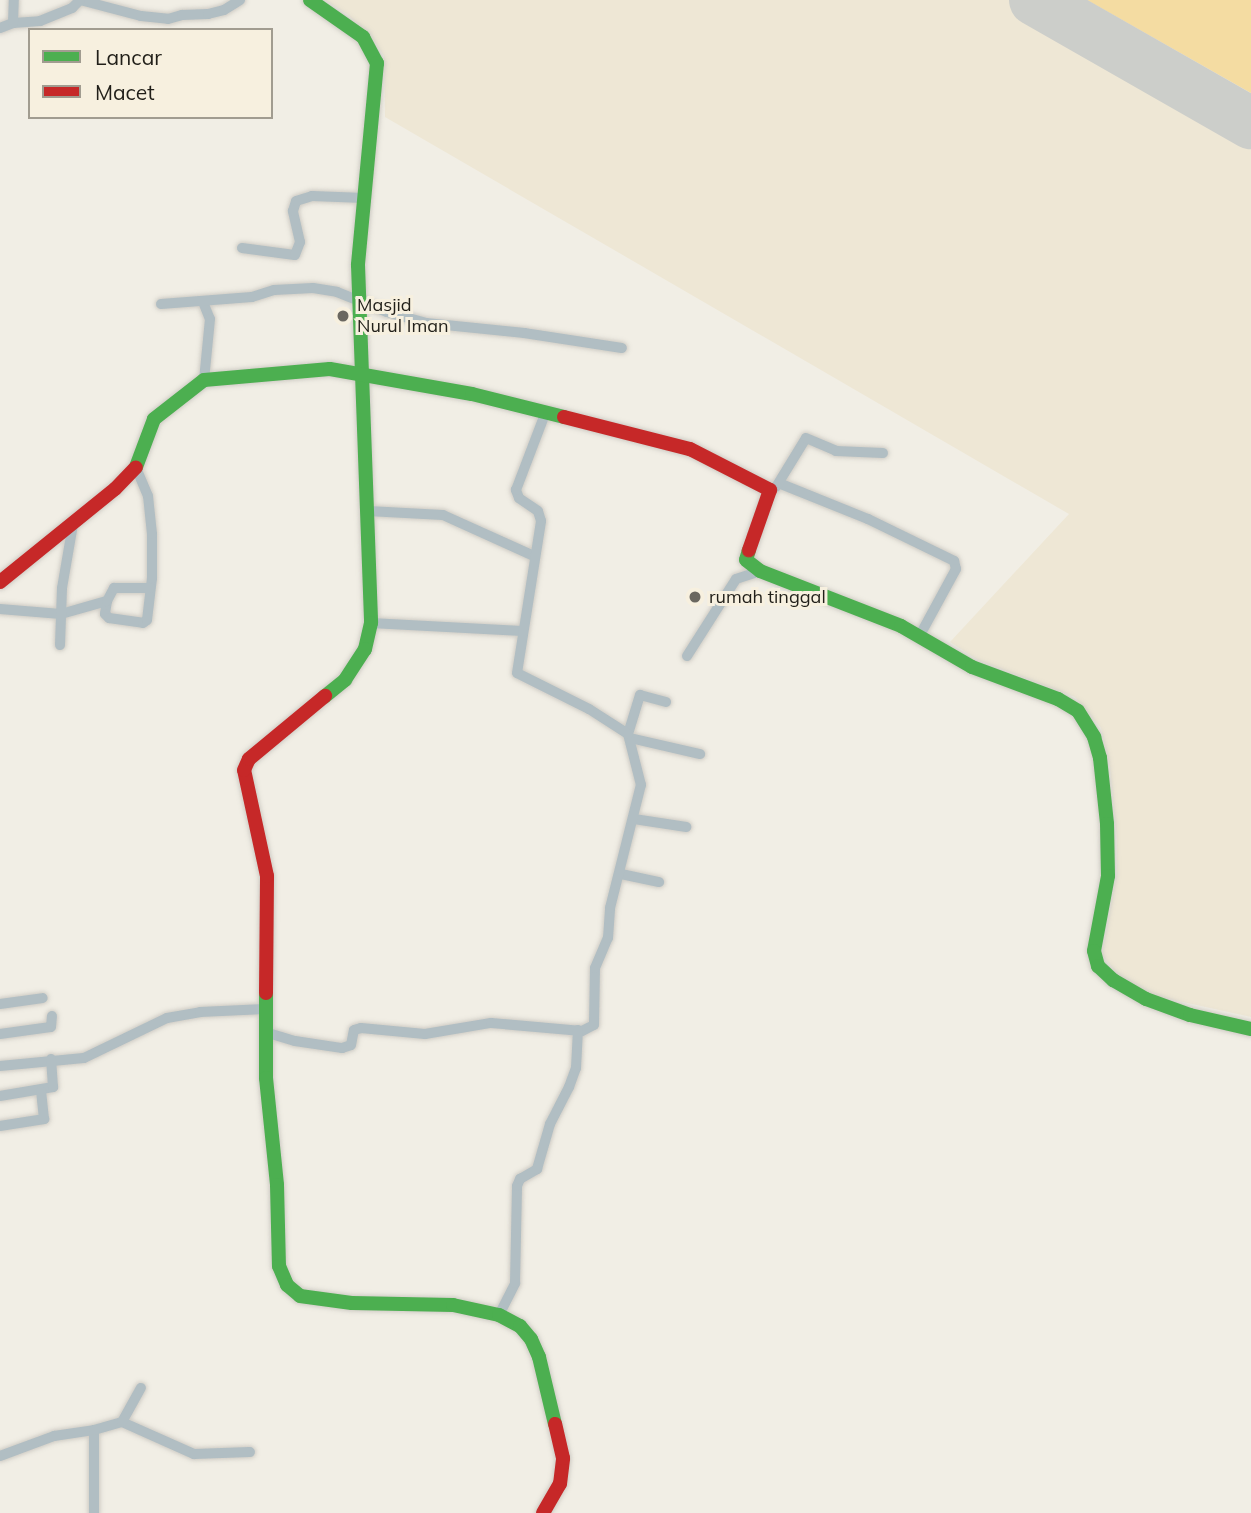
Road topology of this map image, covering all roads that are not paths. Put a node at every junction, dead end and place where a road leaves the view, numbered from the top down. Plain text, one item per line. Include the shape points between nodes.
1 (14, 0) edge
2 (80, 0) edge
3 (240, 0) edge
4 (310, 0) edge
5 (13, 23) junction
6 (0, 27) edge
7 (364, 198) junction
8 (242, 248) dead end
9 (358, 300) junction
10 (203, 302) junction
11 (161, 304) dead end
12 (622, 348) dead end
13 (362, 375) junction
14 (204, 380) junction
15 (545, 414) junction
16 (883, 453) dead end
17 (136, 468) junction
18 (775, 487) junction
19 (369, 511) junction
20 (73, 524) junction
21 (534, 556) junction
22 (746, 560) junction
23 (760, 571) junction
24 (736, 579) junction
25 (0, 582) edge
26 (150, 588) junction
27 (107, 601) junction
28 (0, 609) edge
29 (61, 614) junction
30 (371, 623) junction
31 (522, 631) junction
32 (920, 635) junction
33 (60, 645) dead end
34 (687, 656) dead end
35 (666, 702) dead end
36 (629, 736) junction
37 (700, 754) dead end
38 (634, 818) junction
39 (686, 827) dead end
40 (621, 874) junction
41 (659, 882) dead end
42 (43, 998) dead end
43 (0, 1004) edge
44 (265, 1009) junction
45 (52, 1016) dead end
46 (1251, 1029) edge
47 (578, 1030) junction
48 (265, 1032) junction
49 (0, 1034) edge
50 (51, 1059) junction
51 (0, 1066) edge
52 (41, 1091) junction
53 (0, 1096) edge
54 (0, 1126) edge
55 (499, 1315) junction
56 (141, 1388) dead end
57 (122, 1422) junction
58 (94, 1430) junction
59 (250, 1452) dead end
60 (0, 1456) edge
61 (94, 1513) edge
62 (543, 1513) edge

1 - 5 street
2 - 3 street via 168,19 208,14
2 - 5 street via 40,21
4 - 7 street via 355,29 377,62
5 - 6 street
7 - 8 street via 312,196 296,201 293,211 300,242 295,255
7 - 9 street
9 - 10 street via 296,287
9 - 12 street via 426,323
9 - 13 street
10 - 11 street
10 - 14 street via 210,319
13 - 14 street via 317,368
13 - 15 street via 472,394
13 - 19 street
14 - 17 street via 154,419
15 - 18 street via 690,449
15 - 21 street via 516,490 541,516
16 - 18 street via 836,451 806,438
17 - 20 street
17 - 26 street via 148,496
18 - 22 street
18 - 32 street via 869,519 954,561 956,569
19 - 21 street via 443,515
19 - 30 street
20 - 25 street
20 - 29 street
21 - 31 street
22 - 23 street
22 - 24 street
23 - 24 street
23 - 32 street
24 - 34 street
26 - 27 street via 114,588
26 - 27 street via 143,623 106,616
27 - 29 street
28 - 29 street
29 - 33 street
30 - 31 street
30 - 44 street via 365,649 345,680 244,766 267,876
31 - 36 street via 518,675 589,709
32 - 46 street via 980,671 1065,702 1089,727 1100,758 1107,824 1108,876 1094,951 1102,971 1131,992 1190,1016
35 - 36 street via 640,695
36 - 37 street
36 - 38 street via 641,785
38 - 39 street
38 - 40 street
40 - 41 street
40 - 47 street via 610,908 608,938 595,968 594,1025
42 - 43 street
44 - 48 street
44 - 50 street via 167,1018 96,1055
45 - 49 street via 51,1027
47 - 48 street via 496,1023 433,1034 361,1028 354,1030 351,1045 342,1048
47 - 55 street via 576,1068 550,1124 537,1169 517,1186 515,1283
48 - 55 street via 279,1266 291,1291 321,1300 432,1303
50 - 51 street
50 - 52 street via 54,1085
52 - 53 street
52 - 54 street via 43,1120
55 - 62 street via 513,1320 531,1339 551,1400 563,1467
56 - 57 street
57 - 58 street
57 - 59 street via 194,1454
58 - 60 street via 54,1436
58 - 61 street

